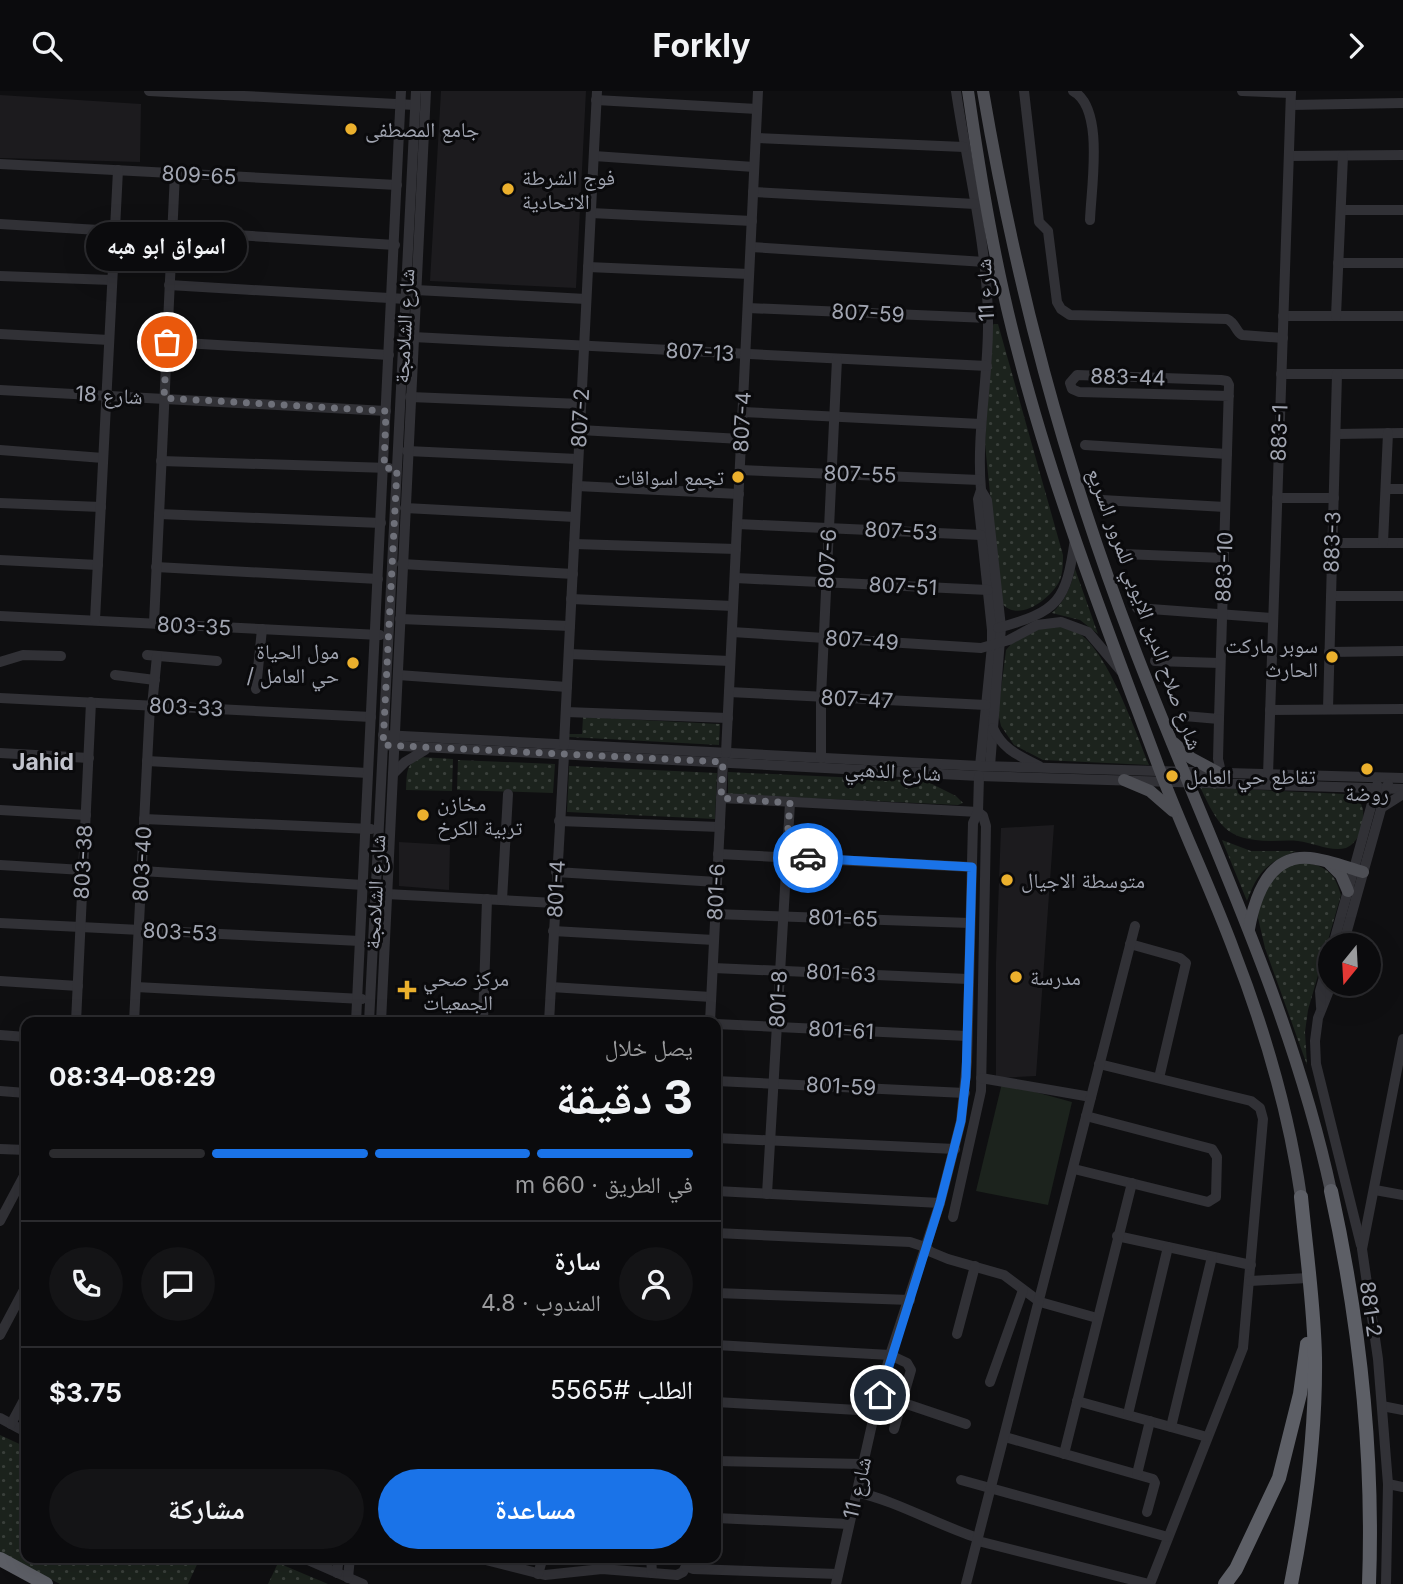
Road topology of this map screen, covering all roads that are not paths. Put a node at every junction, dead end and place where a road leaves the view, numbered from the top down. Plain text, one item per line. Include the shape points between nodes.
1 (149, 91) edge
2 (401, 91) edge
3 (416, 91) edge
4 (426, 91) edge
5 (758, 91) edge
6 (956, 91) edge
7 (968, 91) edge
8 (983, 91) edge
9 (1024, 91) edge
10 (1073, 91) edge
11 (1242, 91) edge
12 (180, 92) edge
13 (1291, 92) edge
14 (597, 96) edge
15 (1403, 103) edge
16 (401, 104) junction
17 (415, 104) junction
18 (1291, 105) junction
19 (757, 109) junction
20 (756, 138) junction
21 (964, 147) junction
22 (1403, 155) edge
23 (594, 156) junction
24 (1289, 156) junction
25 (1343, 156) junction
26 (0, 164) edge
27 (754, 167) junction
28 (118, 170) junction
29 (175, 173) junction
30 (397, 184) junction
31 (753, 192) junction
32 (975, 204) junction
33 (1340, 210) junction
34 (1403, 210) edge
35 (591, 213) junction
36 (1090, 220) dead end
37 (752, 221) junction
38 (0, 224) edge
39 (115, 231) junction
40 (172, 231) junction
41 (395, 245) junction
42 (751, 247) junction
43 (985, 262) junction
44 (1338, 263) junction
45 (1403, 263) edge
46 (588, 267) junction
47 (749, 274) junction
48 (0, 276) edge
49 (112, 280) junction
50 (169, 285) junction
51 (416, 290) junction
52 (391, 298) junction
53 (406, 299) junction
54 (586, 299) junction
55 (748, 307) junction
56 (1283, 316) junction
57 (1336, 316) junction
58 (1403, 316) edge
59 (988, 318) junction
60 (0, 334) edge
61 (413, 337) junction
62 (1283, 338) junction
63 (109, 340) junction
64 (167, 342) junction
65 (584, 346) junction
66 (746, 354) junction
67 (389, 355) junction
68 (837, 359) junction
69 (987, 366) junction
70 (1281, 374) junction
71 (1337, 374) junction
72 (1403, 374) edge
73 (1227, 381) joint
74 (0, 390) edge
75 (106, 395) junction
76 (1229, 396) junction
77 (410, 397) junction
78 (164, 398) junction
79 (581, 404) junction
80 (386, 411) junction
81 (743, 412) junction
82 (834, 417) junction
83 (981, 424) junction
84 (580, 430) junction
85 (1388, 433) junction
86 (1403, 433) edge
87 (1336, 434) junction
88 (741, 439) junction
89 (1085, 445) dead end
90 (0, 450) edge
91 (407, 451) junction
92 (1227, 454) junction
93 (103, 458) junction
94 (578, 459) junction
95 (161, 461) junction
96 (384, 468) junction
97 (397, 469) junction
98 (740, 470) junction
99 (832, 473) junction
100 (980, 485) junction
101 (577, 486) junction
102 (1386, 489) junction
103 (1403, 489) edge
104 (739, 494) junction
105 (1277, 498) junction
106 (1334, 499) junction
107 (1102, 500) dead end
108 (0, 503) edge
109 (101, 507) junction
110 (1226, 507) junction
111 (405, 508) junction
112 (159, 514) junction
113 (575, 517) junction
114 (381, 523) junction
115 (737, 524) junction
116 (829, 526) junction
117 (981, 535) junction
118 (1075, 538) junction
119 (1332, 543) junction
120 (1383, 543) junction
121 (1403, 543) edge
122 (574, 544) junction
123 (736, 549) junction
124 (1123, 554) dead end
125 (1224, 558) junction
126 (0, 559) edge
127 (402, 564) junction
128 (98, 565) junction
129 (156, 567) junction
130 (573, 574) junction
131 (734, 578) junction
132 (378, 579) junction
133 (826, 582) junction
134 (988, 590) junction
135 (1331, 596) junction
136 (1403, 596) edge
137 (571, 599) junction
138 (733, 606) junction
139 (1137, 608) dead end
140 (1222, 614) junction
141 (0, 616) edge
142 (1273, 618) junction
143 (400, 619) junction
144 (95, 621) junction
145 (153, 624) junction
146 (570, 627) junction
147 (262, 629) junction
148 (997, 629) junction
149 (732, 632) junction
150 (375, 635) junction
151 (388, 635) junction
152 (824, 638) junction
153 (997, 645) junction
154 (1403, 651) edge
155 (1329, 652) junction
156 (569, 655) junction
157 (61, 656) dead end
158 (0, 661) edge
159 (217, 661) dead end
160 (730, 661) junction
161 (1155, 661) dead end
162 (1220, 663) junction
163 (115, 675) dead end
164 (397, 675) junction
165 (1125, 675) junction
166 (155, 680) junction
167 (567, 687) junction
168 (256, 689) dead end
169 (729, 692) junction
170 (821, 697) junction
171 (0, 698) edge
172 (91, 702) junction
173 (151, 705) junction
174 (986, 705) junction
175 (1328, 709) junction
176 (1403, 709) edge
177 (1270, 710) junction
178 (566, 712) junction
179 (1184, 716) dead end
180 (371, 717) junction
181 (728, 718) junction
182 (1219, 719) junction
183 (993, 728) junction
184 (1168, 735) junction
185 (383, 740) junction
186 (395, 741) junction
187 (428, 748) junction
188 (564, 750) junction
189 (0, 753) edge
190 (724, 757) junction
191 (89, 758) junction
192 (821, 758) junction
193 (147, 761) junction
194 (1042, 768) junction
195 (983, 769) junction
196 (1219, 772) junction
197 (368, 773) junction
198 (393, 775) junction
199 (1162, 775) junction
200 (1268, 775) junction
201 (1185, 776) junction
202 (1384, 777) junction
203 (1403, 778) edge
204 (1124, 780) junction
205 (1351, 789) junction
206 (1381, 789) junction
207 (1403, 791) edge
208 (508, 794) dead end
209 (721, 798) junction
210 (790, 803) junction
211 (1381, 808) junction
212 (0, 810) edge
213 (978, 812) junction
214 (86, 815) junction
215 (1369, 818) junction
216 (144, 819) junction
217 (559, 821) junction
218 (1180, 821) junction
219 (720, 827) junction
220 (365, 829) junction
221 (378, 829) junction
222 (1312, 851) dead end
223 (718, 854) junction
224 (786, 856) junction
225 (1329, 863) junction
226 (0, 866) edge
227 (972, 867) junction
228 (1360, 867) junction
229 (83, 870) junction
230 (142, 871) junction
231 (556, 872) junction
232 (717, 881) junction
233 (363, 885) junction
234 (1348, 891) junction
235 (386, 894) junction
236 (487, 899) junction
237 (502, 900) junction
238 (555, 904) junction
239 (715, 914) junction
240 (783, 916) junction
241 (0, 923) edge
242 (970, 923) junction
243 (1135, 926) dead end
244 (80, 927) junction
245 (1249, 929) junction
246 (139, 930) junction
247 (554, 931) junction
248 (1336, 933) edge
249 (1346, 933) edge
250 (714, 940) junction
251 (360, 941) junction
252 (1130, 944) junction
253 (713, 968) junction
254 (780, 970) junction
255 (968, 979) junction
256 (0, 981) edge
257 (78, 986) junction
258 (136, 987) junction
259 (551, 987) junction
260 (1320, 996) edge
261 (1326, 996) edge
262 (711, 997) junction
263 (357, 999) junction
264 (370, 999) junction
265 (1321, 1007) junction
266 (76, 1017) edge
267 (134, 1017) edge
268 (355, 1017) edge
269 (369, 1017) edge
270 (381, 1017) edge
271 (483, 1017) edge
272 (549, 1017) edge
273 (710, 1017) edge
274 (721, 1024) edge
275 (777, 1027) junction
276 (0, 1035) edge
277 (967, 1036) junction
278 (21, 1037) edge
279 (1403, 1038) edge
280 (967, 1062) junction
281 (982, 1062) junction
282 (1099, 1064) junction
283 (981, 1078) junction
284 (1159, 1079) junction
285 (721, 1081) edge
286 (773, 1083) junction
287 (0, 1091) edge
288 (21, 1093) edge
289 (965, 1093) junction
290 (1091, 1097) junction
291 (1086, 1117) junction
292 (721, 1139) edge
293 (770, 1141) junction
294 (0, 1149) edge
295 (955, 1149) junction
296 (21, 1150) edge
297 (1074, 1169) junction
298 (21, 1181) edge
299 (1132, 1183) junction
300 (1375, 1190) junction
301 (721, 1191) edge
302 (1331, 1191) joint
303 (767, 1194) junction
304 (1403, 1195) edge
305 (1301, 1198) joint
306 (940, 1203) junction
307 (953, 1217) dead end
308 (0, 1221) edge
309 (721, 1233) edge
310 (1117, 1236) junction
311 (925, 1247) junction
312 (1168, 1247) junction
313 (1362, 1249) junction
314 (1212, 1257) junction
315 (1251, 1265) junction
316 (975, 1266) junction
317 (1308, 1278) junction
318 (1250, 1281) junction
319 (1023, 1290) junction
320 (721, 1293) edge
321 (21, 1295) edge
322 (910, 1300) junction
323 (1040, 1302) junction
324 (1311, 1311) junction
325 (1097, 1318) junction
326 (957, 1333) dead end
327 (0, 1335) edge
328 (721, 1345) edge
329 (890, 1355) junction
330 (990, 1382) dead end
331 (880, 1395) junction
332 (1077, 1401) junction
333 (721, 1402) edge
334 (902, 1402) junction
335 (21, 1405) edge
336 (1382, 1406) junction
337 (1403, 1410) edge
338 (875, 1411) junction
339 (1128, 1414) junction
340 (0, 1418) edge
341 (1150, 1421) junction
342 (966, 1423) dead end
343 (11, 1424) junction
344 (1171, 1427) junction
345 (21, 1429) edge
346 (894, 1429) dead end
347 (1005, 1437) junction
348 (1207, 1437) junction
349 (1064, 1454) junction
350 (721, 1461) edge
351 (863, 1464) junction
352 (1137, 1474) junction
353 (961, 1480) dead end
354 (1388, 1484) junction
355 (1403, 1487) edge
356 (991, 1489) junction
357 (856, 1492) junction
358 (1147, 1512) dead end
359 (721, 1518) edge
360 (849, 1524) junction
361 (1168, 1537) junction
362 (978, 1539) junction
363 (0, 1559) edge
364 (314, 1563) edge
365 (338, 1563) edge
366 (349, 1563) edge
367 (497, 1563) edge
368 (541, 1563) edge
369 (651, 1563) edge
370 (0, 1569) edge
371 (683, 1570) edge
372 (337, 1573) junction
373 (652, 1573) junction
374 (538, 1574) junction
375 (348, 1578) junction
376 (837, 1579) edge
377 (31, 1584) edge
378 (46, 1584) edge
379 (363, 1584) edge
380 (966, 1584) edge
381 (1149, 1584) edge
382 (1225, 1584) edge
383 (1291, 1584) edge
384 (1369, 1584) edge
385 (1386, 1584) edge

1 - 12 street
2 - 16 street
3 - 17 street, شارع الشلامجة
4 - 51 street, شارع الشلامجة
5 - 19 street, 807-4
6 - 21 street, شارع 11
7 - 118 main road, شارع صلاح الدين الايوبي للمرور السريع via 979,177 1019,358
8 - 184 main road, شارع صلاح الدين الايوبي للمرور السريع via 1015,258 1056,420
9 - 62 street via 1039,222 1048,231 1061,309 1070,315 1227,319 1242,335
10 - 36 street via 1088,106 1093,130
11 - 13 street
12 - 16 street
13 - 18 street, 883-1
14 - 19 street
14 - 23 street, 807-2
15 - 18 street
16 - 17 street
16 - 30 street
17 - 53 street, شارع الشلامجة
18 - 24 street, 883-1
19 - 20 street, 807-4
20 - 21 street
20 - 27 street, 807-4
21 - 32 street, شارع 11
22 - 25 street
23 - 27 street
23 - 35 street, 807-2
24 - 25 street
24 - 56 street, 883-1
25 - 33 street
26 - 28 street, 809-65
27 - 31 street, 807-4
28 - 29 street, 809-65
28 - 39 street
29 - 30 street, 809-65
29 - 40 street
30 - 41 street
31 - 32 street
31 - 37 street, 807-4
32 - 43 street, شارع 11
33 - 34 street
33 - 44 street
35 - 37 street
35 - 46 street, 807-2
37 - 42 street, 807-4
38 - 39 street
39 - 49 street
40 - 41 street
40 - 50 street
41 - 52 street
42 - 43 street
42 - 47 street, 807-4
43 - 59 street, شارع 11
44 - 45 street
44 - 57 street
46 - 47 street
46 - 54 street, 807-2
47 - 55 street, 807-4
48 - 49 street
49 - 63 street
50 - 52 street
50 - 64 street
51 - 54 street
51 - 61 street, شارع الشلامجة
52 - 53 street
52 - 67 street
53 - 97 street, شارع الشلامجة
54 - 65 street, 807-2
55 - 59 street, 807-59
55 - 66 street, 807-4
56 - 57 street
56 - 62 street, 883-1
57 - 58 street
59 - 69 street, شارع 11
60 - 63 street
61 - 65 street, 807-13
61 - 77 street, شارع الشلامجة
62 - 70 street, 883-1
63 - 75 street
64 - 67 street
64 - 78 street
65 - 66 street, 807-13
65 - 79 street, 807-2
66 - 68 street, 807-13
66 - 81 street, 807-4
67 - 80 street
68 - 69 street, 807-13
68 - 82 street, 807-6
69 - 83 street, شارع 11
70 - 71 street
70 - 105 street, 883-1
71 - 72 street
71 - 87 street, 883-3
73 - 76 street, 883-10
73 - 76 street, 883-44 via 1077,375 1070,383 1079,392
74 - 75 street, شارع 18
75 - 78 street, شارع 18
75 - 93 street
76 - 92 street, 883-10
77 - 79 street
77 - 91 street, شارع الشلامجة
78 - 80 street, شارع 18
78 - 95 street
79 - 84 street, 807-2
80 - 96 street
81 - 82 street
81 - 88 street, 807-4
82 - 83 street
82 - 99 street, 807-6
83 - 100 street, شارع 11
84 - 88 street
84 - 94 street, 807-2
85 - 86 street
85 - 87 street
85 - 102 street
87 - 106 street, 883-3
88 - 98 street, 807-4
89 - 92 street
90 - 93 street
91 - 94 street
91 - 111 street, شارع الشلامجة
92 - 110 street, 883-10
93 - 109 street
94 - 101 street, 807-2
95 - 96 street
95 - 112 street
96 - 97 street
96 - 114 street
97 - 151 street, شارع الشلامجة
98 - 99 street, 807-55
98 - 104 street, 807-4
99 - 100 street, 807-55
99 - 116 street, 807-6
100 - 117 street, شارع 11
100 - 148 street, شارع 11 via 986,501
101 - 104 street
101 - 113 street, 807-2
102 - 103 street
102 - 120 street
104 - 115 street, 807-4
105 - 106 street
105 - 142 street, 883-1
106 - 119 street, 883-3
107 - 110 street
108 - 109 street
109 - 128 street
110 - 125 street, 883-10
111 - 113 street
111 - 127 street, شارع الشلامجة
112 - 114 street
112 - 129 street
113 - 122 street, 807-2
114 - 132 street
115 - 116 street, 807-53
115 - 123 street, 807-4
116 - 117 street, 807-53
116 - 133 street, 807-6
117 - 134 street, شارع 11
118 - 148 street via 1069,579 1058,599 1035,617
118 - 165 main road, شارع صلاح الدين الايوبي للمرور السريع
119 - 120 street
119 - 135 street, 883-3
120 - 121 street
122 - 123 street
122 - 130 street, 807-2
123 - 131 street, 807-4
124 - 125 street
125 - 140 street, 883-10
126 - 128 street
127 - 130 street
127 - 143 street, شارع الشلامجة
128 - 144 street
129 - 132 street
129 - 145 street
130 - 137 street, 807-2
131 - 133 street, 807-51
131 - 138 street, 807-4
132 - 150 street
133 - 134 street, 807-51
133 - 152 street, 807-6
134 - 148 street, شارع 11
135 - 136 street
135 - 155 street, 883-3
137 - 138 street
137 - 146 street, 807-2
138 - 149 street, 807-4
139 - 140 street
140 - 142 street
140 - 162 street, 883-10
141 - 144 street, 803-35
142 - 177 street, 883-1
143 - 146 street
143 - 164 street, شارع الشلامجة
144 - 145 street, 803-35
145 - 147 street, 803-35
146 - 156 street, 807-2
147 - 150 street, 803-35
147 - 168 street
148 - 153 street, شارع 11
149 - 152 street, 807-49
149 - 160 street, 807-4
150 - 151 street, 803-35
150 - 180 street
151 - 185 street, شارع الشلامجة
152 - 153 street, 807-49 via 981,648
152 - 170 street, 807-6
153 - 165 street via 1043,623 1068,623 1088,632
153 - 174 street, شارع 11
153 - 183 street, شارع 11
154 - 155 street
155 - 175 street, 883-3
156 - 160 street
156 - 167 street, 807-2
157 - 158 street via 23,655
159 - 166 street, 803-40 via 152,655
160 - 169 street, 807-4
161 - 162 street
162 - 182 street, 883-10
163 - 166 street
164 - 167 street
164 - 186 street, شارع الشلامجة
165 - 199 main road, شارع صلاح الدين الايوبي للمرور السريع
166 - 173 street, 803-40
167 - 178 street, 807-2
169 - 170 street, 807-47
169 - 181 street, 807-4
170 - 174 street, 807-47
170 - 192 street, 807-6
171 - 172 street, 803-33
172 - 173 street, 803-33
172 - 191 street, 803-38
173 - 180 street, 803-33
173 - 193 street, 803-40
174 - 195 street, شارع 11
175 - 176 street
175 - 177 street
177 - 200 street, 883-1
178 - 181 street
178 - 188 street, 807-2
179 - 182 street
180 - 197 street
181 - 190 street, 807-4
182 - 196 street, 883-10
183 - 194 street via 1009,750
183 - 195 street, شارع 11
184 - 196 main road via 1191,758
184 - 201 main road, شارع صلاح الدين الايوبي للمرور السريع
185 - 186 street, شارع الذهبي
185 - 221 street, شارع الشلامجة
186 - 187 street, شارع الذهبي
186 - 188 street, شارع الذهبي
186 - 198 street, شارع الشلامجة
187 - 188 street, شارع الذهبي
187 - 198 street
188 - 190 street, شارع الذهبي
188 - 217 street, 801-4
189 - 191 street
190 - 192 street, شارع الذهبي
190 - 195 street, شارع الذهبي
190 - 209 street, 801-6
191 - 214 street, 803-38
192 - 195 street, شارع الذهبي
193 - 197 street
193 - 216 street, 803-40
194 - 195 street, شارع الذهبي
194 - 199 street, شارع الذهبي
195 - 204 street, شارع الذهبي
195 - 213 street, شارع 11
196 - 200 street, شارع الذهبي
196 - 201 street, شارع الذهبي
197 - 220 street
198 - 235 street, شارع الشلامجة
199 - 201 street, شارع الذهبي
199 - 204 street, شارع الذهبي
199 - 218 main road, شارع صلاح الدين الايوبي للمرور السريع
200 - 202 street, شارع الذهبي
201 - 205 street, شارع الذهبي
201 - 245 main road, شارع صلاح الدين الايوبي للمرور السريع
202 - 203 street, شارع الذهبي
202 - 206 street
204 - 218 main road via 1156,795
205 - 206 street, شارع الذهبي
205 - 215 street via 1367,804
206 - 207 street, شارع الذهبي
206 - 211 street
206 - 215 street
207 - 211 street
208 - 237 street
209 - 210 street
209 - 219 street, 801-6
210 - 213 street
210 - 224 street, 801-8
211 - 228 street
212 - 214 street
213 - 227 street, شارع 11 via 973,823
213 - 281 street via 986,826
214 - 229 street, 803-38
215 - 228 street
216 - 220 street
216 - 230 street, 803-40
217 - 219 street
217 - 231 street, 801-4
218 - 305 main road, شارع صلاح الدين الايوبي للمرور السريع via 1234,951 1268,1049 1288,1122
219 - 223 street, 801-6
220 - 221 street
220 - 233 street
221 - 264 street, شارع الشلامجة
222 - 228 main road
223 - 224 street
223 - 232 street, 801-6
224 - 227 street
224 - 240 street, 801-8
225 - 228 main road
225 - 234 main road
225 - 245 main road via 1300,858 1276,868 1261,887
226 - 229 street
227 - 242 street, شارع 11
228 - 234 street
228 - 249 street
229 - 244 street, 803-38
230 - 233 street
230 - 246 street, 803-40
231 - 232 street
231 - 238 street, 801-4
232 - 239 street, 801-6
233 - 251 street
234 - 248 street
235 - 236 street
235 - 270 street, شارع الشلامجة
236 - 237 street
236 - 271 street
237 - 238 street
238 - 247 street, 801-4
239 - 240 street, 801-65
239 - 250 street, 801-6
240 - 242 street, 801-65
240 - 254 street, 801-8
241 - 244 street, 803-53
242 - 255 street, شارع 11
243 - 252 street
244 - 246 street, 803-53
244 - 257 street, 803-38
245 - 302 main road, شارع صلاح الدين الايوبي للمرور السريع via 1301,1078
246 - 251 street, 803-53
246 - 258 street, 803-40
247 - 250 street
247 - 259 street, 801-4
250 - 253 street, 801-6
251 - 263 street
252 - 282 street
252 - 284 street via 1180,958 1186,964
253 - 254 street, 801-63
253 - 262 street, 801-6
254 - 255 street, 801-63
254 - 275 street, 801-8
255 - 277 street, شارع 11
256 - 257 street
257 - 266 street, 803-38
258 - 263 street
258 - 267 street, 803-40
259 - 262 street
259 - 272 street, 801-4
260 - 265 street
261 - 265 street
262 - 273 street, 801-6
263 - 264 street
263 - 268 street
264 - 269 street, شارع الشلامجة
265 - 313 street via 1316,1064
274 - 275 street, 801-61
275 - 277 street, 801-61
275 - 286 street, 801-8
276 - 278 street
277 - 280 street, شارع 11
279 - 300 street, 881-2
280 - 281 street
280 - 289 street, شارع 11
281 - 283 street
282 - 284 street
282 - 290 street
283 - 290 street
283 - 307 street
284 - 315 street via 1251,1101 1260,1108 1263,1119
285 - 286 street, 801-59
286 - 289 street, 801-59
286 - 293 street, 801-8
287 - 288 street
289 - 295 street, شارع 11
290 - 291 street
291 - 297 street
291 - 299 street via 1207,1147 1216,1154 1216,1197 1210,1202
292 - 293 street
293 - 295 street
293 - 303 street, 801-8
294 - 296 street
295 - 306 street, شارع 11
297 - 299 street
297 - 323 street
298 - 308 street
299 - 310 street
300 - 304 street
300 - 313 street, 881-2
301 - 303 street
302 - 384 highway, شارع صلاح الدين الايوبي للمرور السريع via 1358,1344 1368,1467
303 - 306 street
305 - 317 highway, شارع صلاح الدين الايوبي للمرور السريع
306 - 311 street, شارع 11
309 - 311 street via 910,1242
310 - 312 street
310 - 325 street
311 - 316 street
311 - 322 street, شارع 11
312 - 314 street
312 - 339 street
313 - 336 street, 881-2
314 - 315 street
314 - 344 street
315 - 318 street
316 - 319 street via 1004,1275
316 - 326 street
317 - 318 street
317 - 324 highway, شارع صلاح الدين الايوبي للمرور السريع
318 - 348 street via 1243,1348
319 - 323 street
319 - 330 street
320 - 322 street
321 - 327 street
322 - 329 street, شارع 11
323 - 325 street
323 - 347 street
324 - 382 highway via 1302,1384 1279,1478
324 - 383 highway, شارع صلاح الدين الايوبي للمرور السريع via 1313,1427
325 - 332 street
328 - 329 street
329 - 331 street, شارع 11
329 - 334 street via 910,1365
331 - 334 street
331 - 338 street, شارع 11
332 - 339 street
332 - 349 street
333 - 338 street
334 - 342 street
334 - 346 street
335 - 343 street
336 - 337 street
336 - 354 street, 881-2
338 - 351 street, شارع 11
339 - 341 street
340 - 343 street
341 - 344 street
341 - 352 street
343 - 345 street
344 - 348 street
347 - 349 street
347 - 356 street
348 - 361 street
349 - 352 street
350 - 351 street
351 - 357 street, شارع 11
352 - 358 street via 1155,1481
353 - 356 street
354 - 355 street
354 - 385 street, 881-2
356 - 361 street
356 - 362 street
357 - 360 street, شارع 11
357 - 362 street via 879,1497
359 - 360 street
360 - 376 street, شارع 11
361 - 381 street
362 - 380 street
362 - 381 street
363 - 378 highway
364 - 372 street
365 - 372 street
366 - 375 street
367 - 374 street
368 - 374 street
369 - 373 street
370 - 377 highway
371 - 373 street
371 - 376 street
372 - 375 street
373 - 374 street via 598,1569
375 - 379 street

